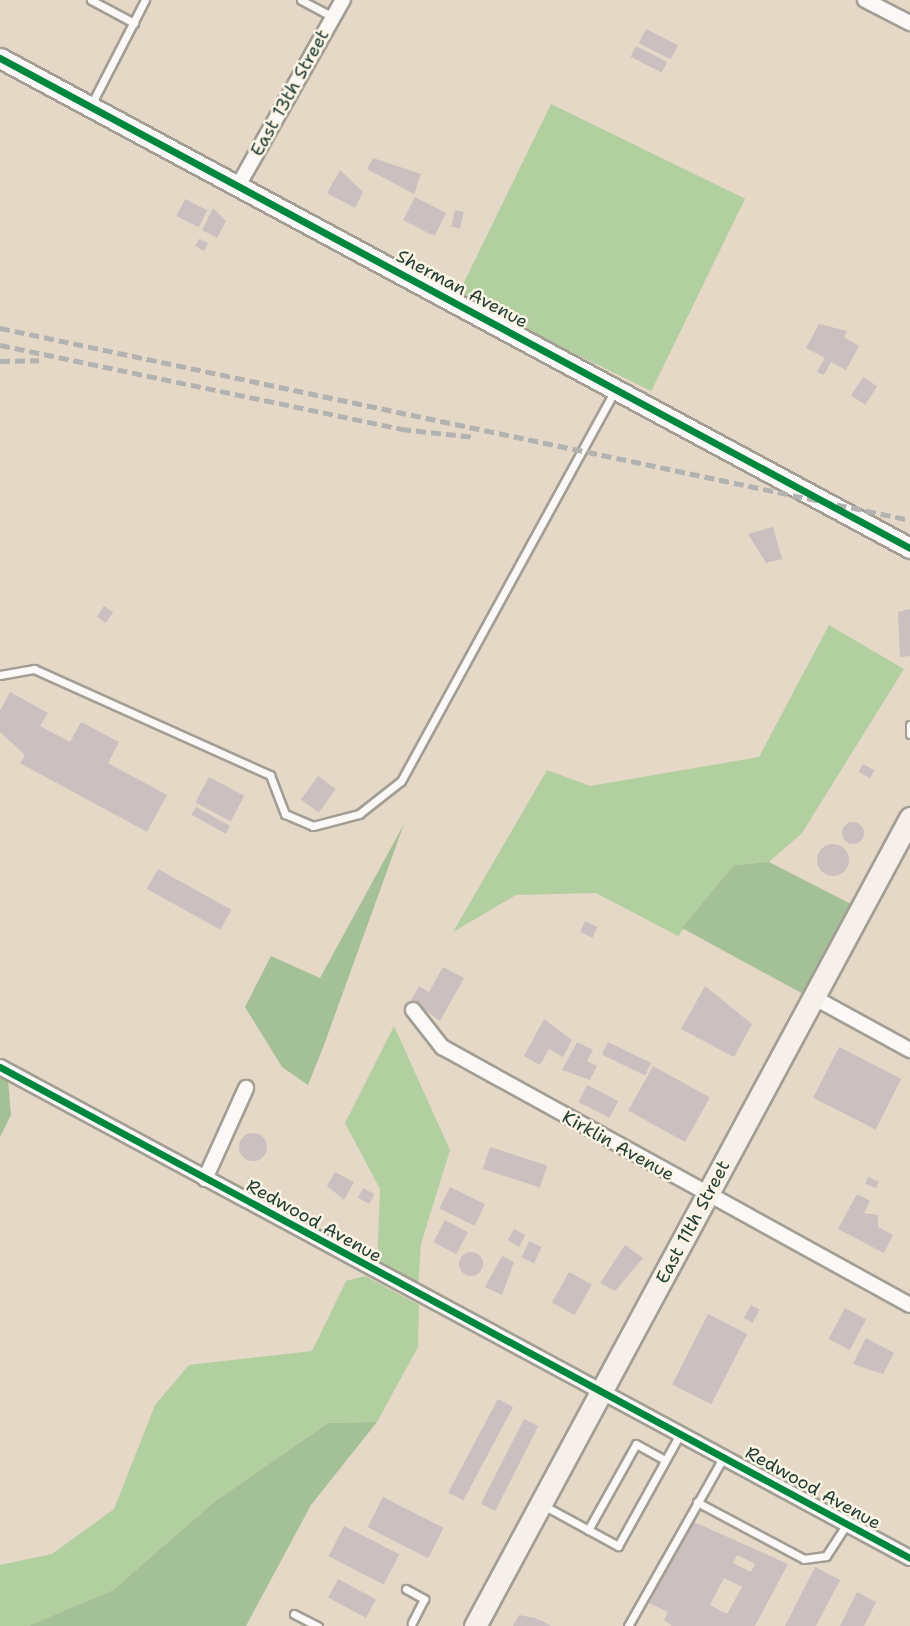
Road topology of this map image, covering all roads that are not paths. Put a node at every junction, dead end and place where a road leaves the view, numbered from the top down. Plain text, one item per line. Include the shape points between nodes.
1 (91, 0) edge
2 (145, 0) edge
3 (301, 0) edge
4 (342, 0) edge
5 (865, 0) edge
6 (333, 17) junction
7 (134, 23) junction
8 (910, 23) edge
9 (0, 58) edge
10 (90, 106) junction
11 (238, 186) junction
12 (615, 389) junction
13 (910, 548) edge
14 (0, 675) edge
15 (910, 726) edge
16 (910, 734) edge
17 (910, 818) edge
18 (813, 997) junction
19 (413, 1010) dead end
20 (910, 1050) edge
21 (0, 1067) edge
22 (246, 1088) dead end
23 (205, 1179) junction
24 (707, 1195) junction
25 (910, 1305) edge
26 (600, 1393) junction
27 (680, 1433) junction
28 (724, 1457) junction
29 (665, 1460) junction
30 (697, 1502) junction
31 (541, 1504) junction
32 (847, 1524) junction
33 (588, 1530) junction
34 (910, 1558) edge
35 (406, 1589) dead end
36 (295, 1614) dead end
37 (413, 1625) edge
38 (318, 1626) edge
39 (475, 1626) edge
40 (628, 1626) edge

1 - 7 lane
2 - 7 lane
3 - 6 lane
4 - 6 street, East 13th Street
5 - 8 street
6 - 11 street, East 13th Street
7 - 10 lane
9 - 10 street, Sherman Avenue
10 - 11 street, Sherman Avenue
11 - 12 street, Sherman Avenue
12 - 13 street, Sherman Avenue
12 - 14 lane via 401,781 359,814 313,826 285,814 270,775 34,669
15 - 16 lane
17 - 18 main road, East 11th Street
18 - 20 street
18 - 24 main road, East 11th Street
19 - 24 street, Kirklin Avenue via 442,1047
21 - 23 street, Redwood Avenue
22 - 23 street
23 - 26 street, Redwood Avenue
24 - 25 street, Kirklin Avenue
24 - 26 main road, East 11th Street
26 - 27 street, Redwood Avenue
26 - 31 main road, East 11th Street
27 - 28 street, Redwood Avenue
27 - 29 lane
28 - 30 lane
28 - 32 street, Redwood Avenue
29 - 33 lane via 636,1444
29 - 33 lane via 618,1546
30 - 32 lane via 804,1559 826,1556
30 - 40 lane
31 - 33 lane
31 - 39 main road, East 11th Street
32 - 34 street, Redwood Avenue
35 - 37 lane via 424,1599
36 - 38 lane

